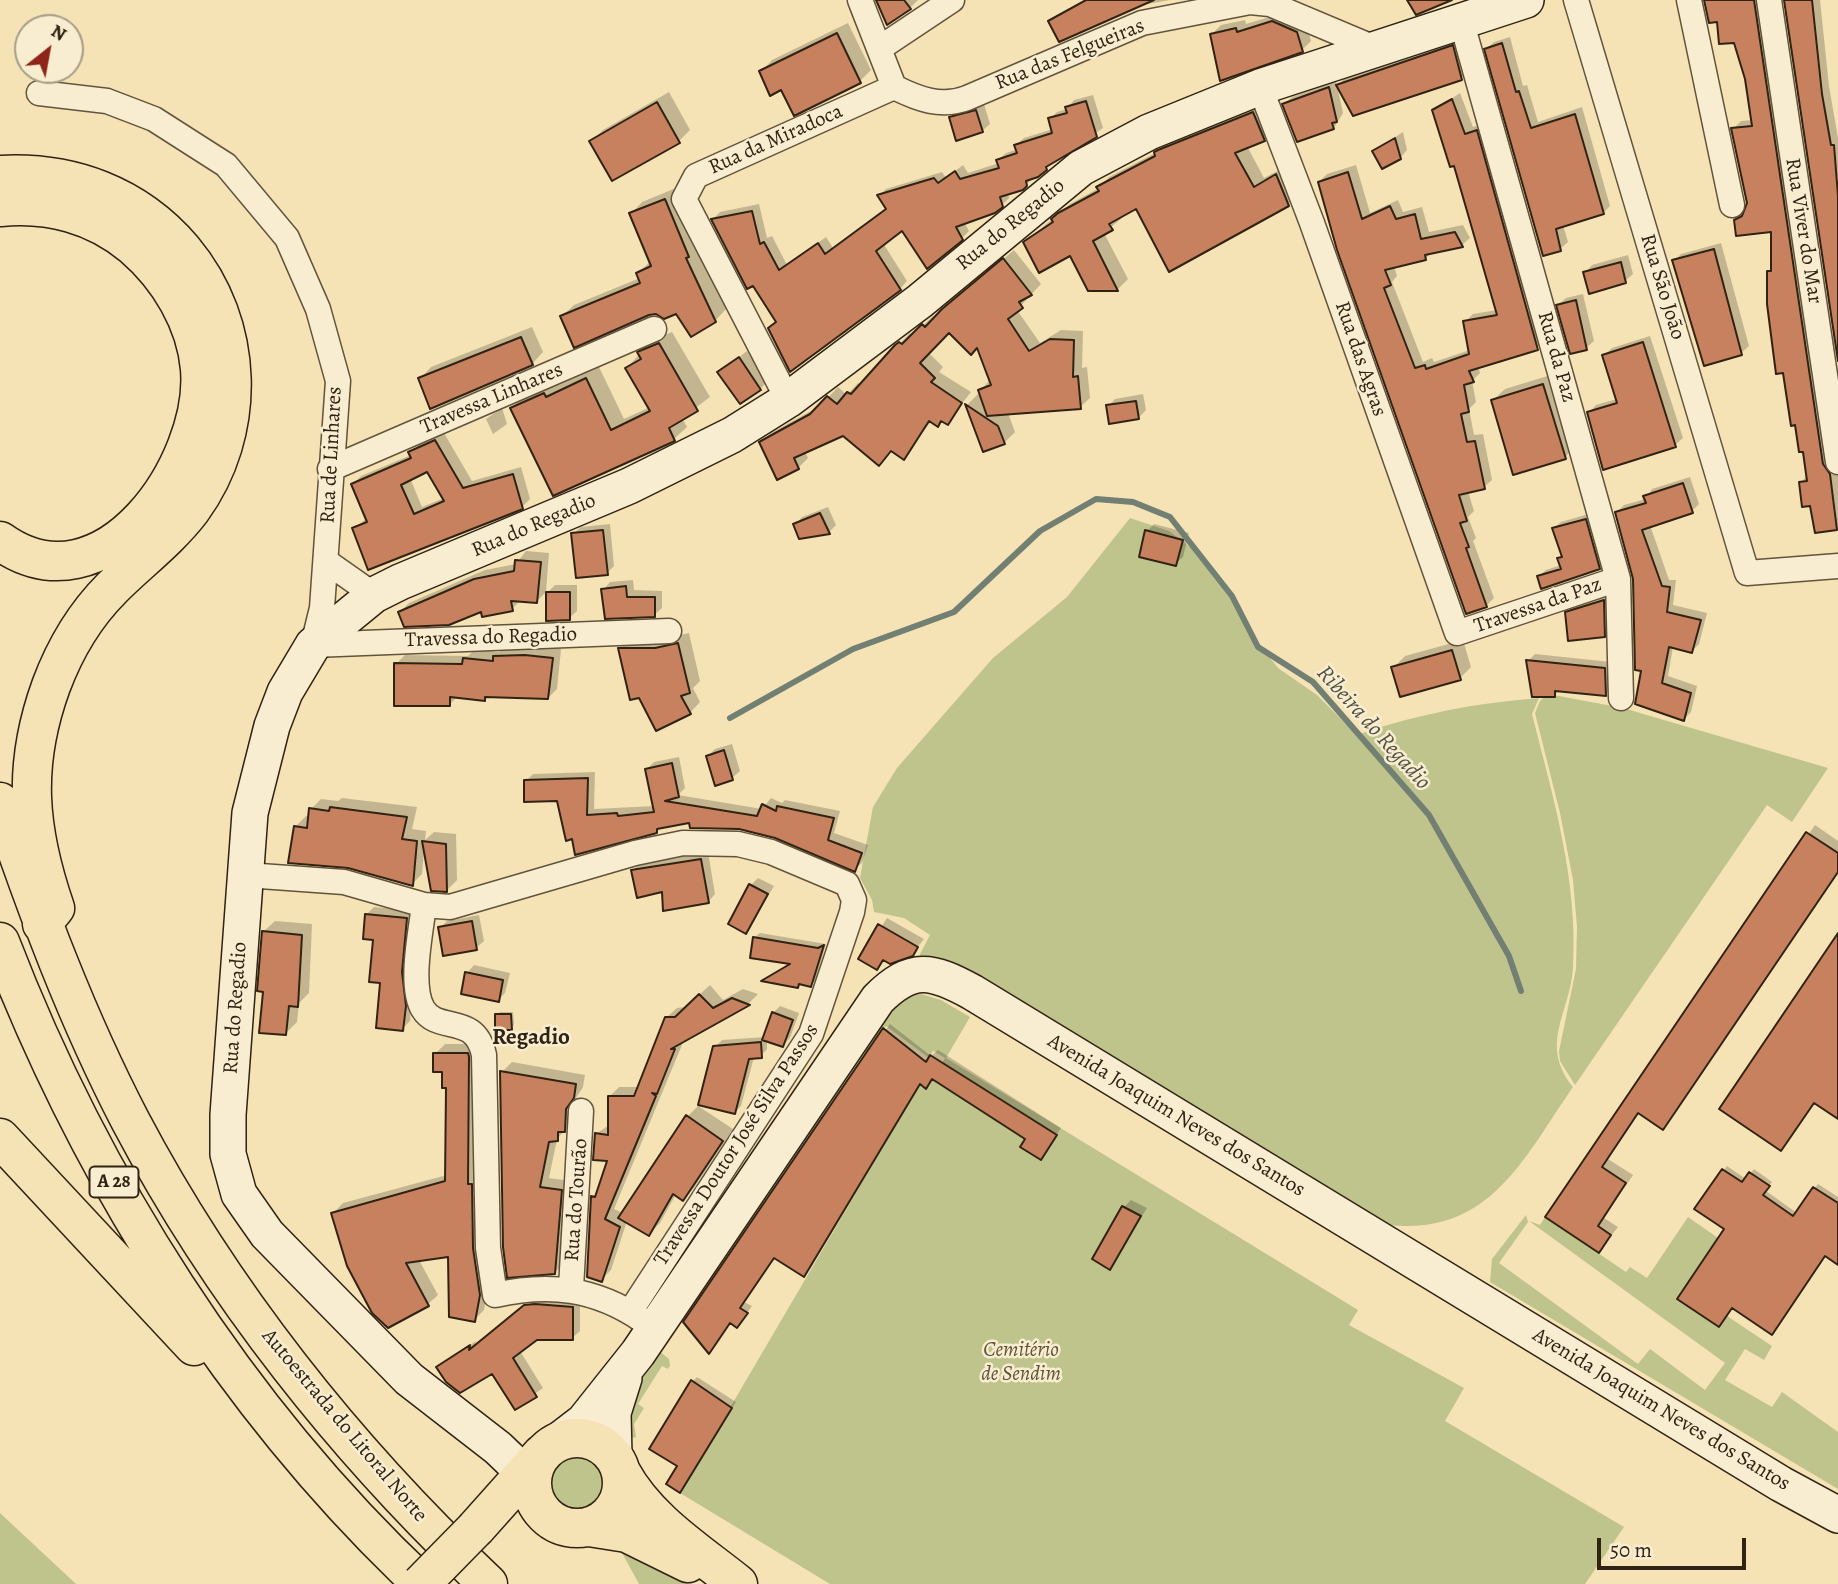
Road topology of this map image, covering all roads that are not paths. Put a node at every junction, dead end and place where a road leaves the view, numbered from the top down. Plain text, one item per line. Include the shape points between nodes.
1 (860, 0) edge
2 (952, 0) edge
3 (1526, 0) edge
4 (1576, 0) edge
5 (1689, 0) edge
6 (1769, 0) edge
7 (1270, 2) edge
8 (1475, 11) edge
9 (880, 48) junction
10 (1377, 49) junction
11 (1260, 87) junction
12 (894, 88) junction
13 (39, 93) dead end
14 (0, 175) edge
15 (1732, 205) dead end
16 (0, 207) edge
17 (654, 330) dead end
18 (788, 400) junction
19 (1838, 462) edge
20 (330, 469) junction
21 (0, 541) edge
22 (327, 562) junction
23 (1838, 566) edge
24 (1618, 579) junction
25 (374, 595) junction
26 (669, 631) dead end
27 (1457, 633) joint
28 (313, 645) junction
29 (1621, 698) dead end
30 (0, 802) edge
31 (246, 875) junction
32 (425, 905) junction
33 (42, 924) junction
34 (0, 942) edge
35 (582, 1111) dead end
36 (0, 1138) edge
37 (571, 1288) junction
38 (640, 1331) junction
39 (261, 1404) junction
40 (461, 1418) junction
41 (541, 1459) junction
42 (618, 1464) junction
43 (1838, 1515) edge
44 (550, 1519) junction
45 (589, 1527) junction
46 (476, 1528) junction
47 (422, 1584) edge
48 (488, 1584) edge
49 (728, 1584) edge
50 (738, 1584) edge

1 - 9 street
2 - 9 street
3 - 8 street, Rua do Regadio
4 - 23 street, Rua São João via 1747,573
5 - 15 street
6 - 19 street, Rua Viver do Mar
7 - 10 street, Rua das Felgueiras
7 - 12 street, Rua das Felgueiras via 1142,23 954,103 918,98
8 - 10 street, Rua do Regadio
8 - 24 street, Rua da Paz
9 - 12 street
10 - 11 street, Rua do Regadio
11 - 18 street, Rua do Regadio via 1149,132 1081,168 920,301
11 - 27 street, Rua das Agras
12 - 18 street, Rua da Miradoca via 696,176 684,199
13 - 20 street, Rua de Linhares via 107,102 154,119 226,165 287,239 318,309 338,381
14 - 33 main road via 52,176 88,185 124,200 155,221 188,257 211,293 224,329 232,374 225,439 206,485 179,524 97,605 52,685 32,768 35,841 55,908
16 - 21 main road via 69,212 108,228 142,254 187,319 198,355 200,388 195,424 175,473 151,508 122,538 83,557 57,561
17 - 20 street, Travessa Linhares
18 - 25 street, Rua do Regadio via 733,435 629,486
20 - 22 street, Rua de Linhares
22 - 25 street
22 - 28 street, Rua de Linhares
24 - 27 street, Travessa da Paz
24 - 29 street, Rua da Paz
25 - 28 street, Rua do Regadio
26 - 28 street, Travessa do Regadio
28 - 31 street, Rua do Regadio via 285,692 260,764 250,813
30 - 33 main road, Autoestrada do Litoral Norte / A 28
31 - 32 street, Travessa Doutor José Silva Passos via 344,882
31 - 40 street, Rua do Regadio via 228,1115 228,1154 239,1194 267,1234 370,1342
32 - 37 street via 417,967 421,1007 426,1014 479,1036 484,1055 488,1248 495,1295 526,1288
32 - 38 street, Travessa Doutor José Silva Passos via 450,907 661,846 710,842 771,852 847,884 852,893 852,912 811,1034
33 - 48 main road, Autoestrada do Litoral Norte / A 28 via 71,997 131,1121 216,1263 315,1398 404,1500
34 - 39 main road, A 28 via 61,1081 110,1176 203,1323
35 - 37 street, Rua do Tourão
36 - 39 main road via 222,1378
37 - 38 street
38 - 41 street, Avenida Joaquim Neves dos Santos via 584,1421
38 - 42 street, Avenida Joaquim Neves dos Santos via 616,1399 612,1426
38 - 43 street, Avenida Joaquim Neves dos Santos via 878,999 901,980 944,976
39 - 47 main road, A 28 via 323,1479
40 - 41 street, Rua do Regadio
40 - 46 street, Rua do Regadio via 488,1454 494,1470 494,1485
41 - 42 main road via 583,1437 605,1447
41 - 44 main road via 540,1510
41 - 46 main road
42 - 45 main road via 620,1500 612,1512
42 - 50 main road via 630,1489 665,1526
44 - 45 main road via 571,1528
44 - 46 main road via 518,1511
45 - 49 main road via 627,1533
46 - 47 main road, bridge

